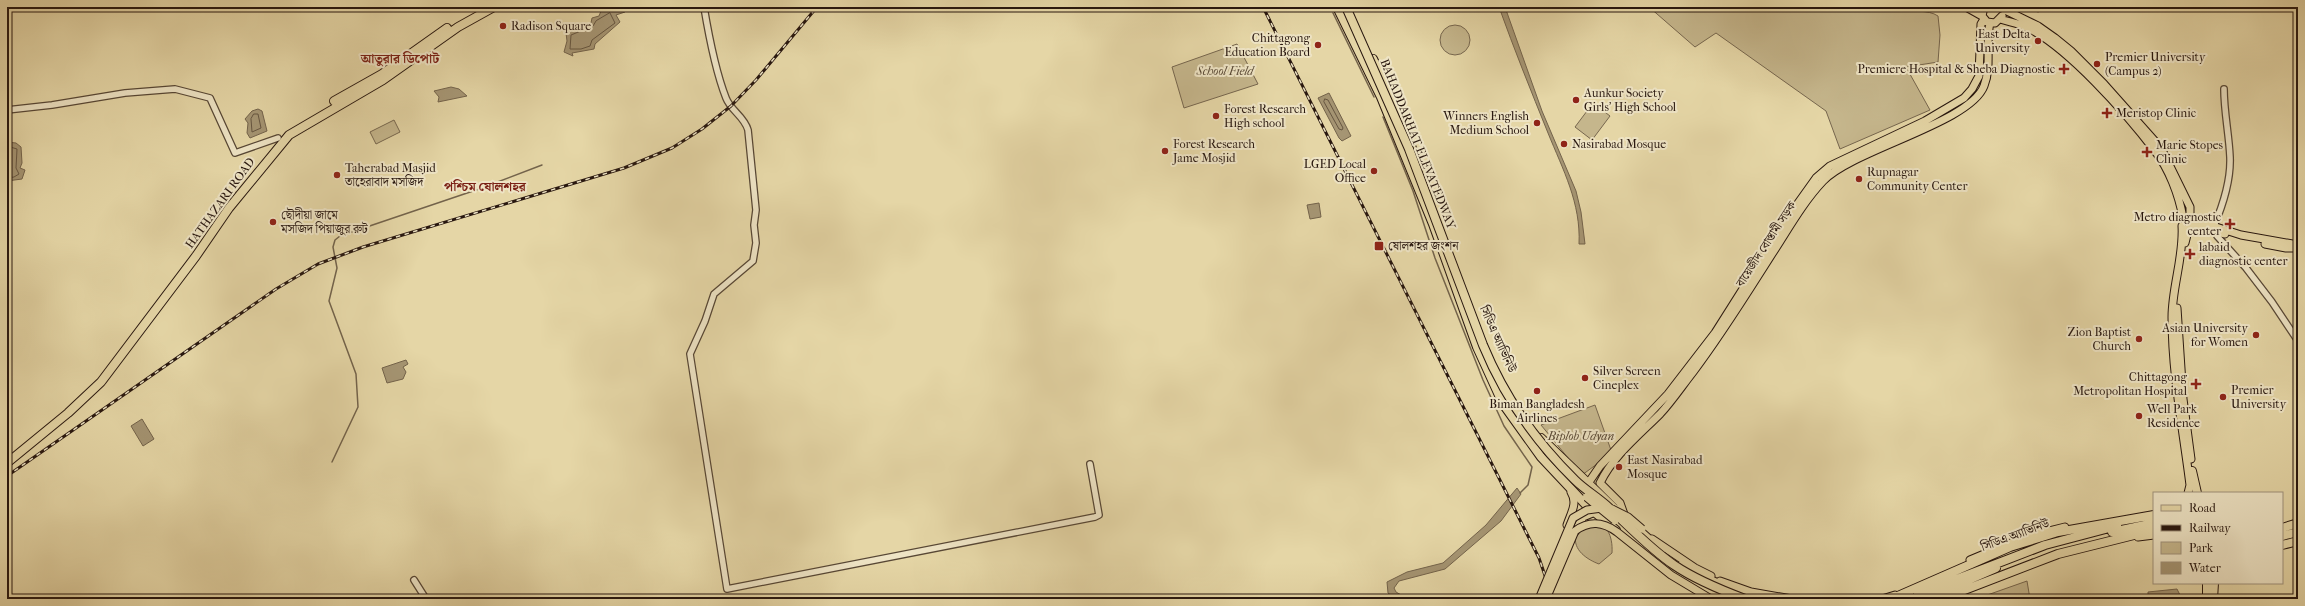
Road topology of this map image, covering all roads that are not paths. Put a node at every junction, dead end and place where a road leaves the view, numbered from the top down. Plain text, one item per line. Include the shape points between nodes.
1 (483, 7) edge
2 (494, 7) edge
3 (704, 7) edge
4 (1336, 7) edge
5 (1343, 7) edge
6 (1346, 7) edge
7 (1350, 7) edge
8 (1966, 7) edge
9 (1984, 7) edge
10 (2001, 8) edge
11 (1985, 19) junction
12 (2000, 19) junction
13 (2224, 89) dead end
14 (7, 110) edge
15 (278, 138) junction
16 (2188, 222) junction
17 (2216, 229) junction
18 (2298, 246) edge
19 (1465, 306) junction
20 (2298, 341) edge
21 (7, 458) edge
22 (7, 463) edge
23 (1090, 464) dead end
24 (2192, 471) joint
25 (1593, 475) junction
26 (1581, 478) junction
27 (1561, 479) junction
28 (1588, 485) junction
29 (2188, 492) edge
30 (2195, 492) edge
31 (1592, 510) junction
32 (2153, 515) edge
33 (1624, 517) junction
34 (2153, 519) edge
35 (2113, 521) junction
36 (2153, 523) edge
37 (2298, 523) edge
38 (2283, 528) edge
39 (2298, 528) edge
40 (2153, 530) edge
41 (2283, 532) edge
42 (2298, 532) edge
43 (2153, 535) edge
44 (2283, 536) edge
45 (2298, 541) edge
46 (2283, 545) edge
47 (414, 580) dead end
48 (2207, 584) edge
49 (2214, 584) edge
50 (426, 599) edge
51 (1538, 599) edge
52 (1546, 599) edge
53 (1549, 599) edge
54 (1711, 599) edge
55 (1714, 599) edge
56 (1732, 599) edge
57 (1745, 599) edge
58 (1764, 599) edge
59 (1792, 599) edge
60 (1882, 599) edge
61 (1891, 599) edge
62 (1904, 599) edge
63 (1924, 599) edge
64 (1941, 599) edge
65 (1948, 599) edge
66 (2207, 599) edge
67 (2214, 599) edge

1 - 15 highway, HATHAZARI ROAD via 455,23 382,74 316,112
2 - 22 highway, HATHAZARI ROAD via 458,27 383,80 288,135 229,208 101,382
3 - 23 street via 726,98 738,115 745,120 748,130 756,210 753,261 714,294 690,354 727,588 1095,517 1099,514
4 - 19 highway, সিডিএ অ্যাভিনিউ via 1384,103
5 - 56 highway, BAHADDARHAT ELEVATEDWAY, bridge via 1407,151 1493,378 1507,401 1538,446 1572,484 1672,568 1710,591
6 - 57 highway, BAHADDARHAT ELEVATEDWAY, bridge via 1410,149 1483,345 1509,399 1534,434 1575,481 1605,504 1640,538 1674,565 1714,587
7 - 19 highway, সিডিএ অ্যাভিনিউ via 1417,157
8 - 11 main road
9 - 11 main road
10 - 12 main road
10 - 16 main road via 2038,26 2071,51 2161,148 2190,207
11 - 12 main road via 1995,23
11 - 25 main road, বায়েজীদ বোস্তামী সড়ক via 1981,24 1979,76 1972,89 1949,107 1841,160 1819,175 1791,213 1725,320 1668,394
11 - 33 main road, বায়েজীদ বোস্তামী সড়ক via 1988,67 1986,80 1978,96 1952,114 1839,168 1821,182 1796,216 1722,334 1661,412 1606,470 1600,483 1620,503
12 - 16 main road via 2025,26 2050,42 2067,55 2117,107 2155,151 2169,176
13 - 17 street via 2230,158 2225,199
14 - 15 street via 175,90 210,98 235,153
15 - 21 highway, HATHAZARI ROAD via 96,380
16 - 17 main road
16 - 24 main road via 2176,297 2183,399
16 - 29 main road via 2173,299 2172,318 2179,410 2190,485
17 - 18 main road
17 - 20 street via 2268,296
19 - 26 highway, সিডিএ অ্যাভিনিউ via 1496,368 1535,431
19 - 27 highway, সিডিএ অ্যাভিনিউ via 1477,347 1503,404 1541,457
24 - 30 highway
25 - 26 main road
25 - 28 main road, বায়েজীদ বোস্তামী সড়ক
26 - 28 highway, সিডিএ অ্যাভিনিউ
27 - 31 highway, সিডিএ অ্যাভিনিউ
27 - 51 main road via 1574,497 1574,505
28 - 31 main road
28 - 33 highway, সিডিএ অ্যাভিনিউ
31 - 53 main road via 1579,524
31 - 55 highway, সিডিএ অ্যাভিনিউ via 1684,583
32 - 35 highway, সিডিএ অ্যাভিনিউ
33 - 58 highway, সিডিএ অ্যাভিনিউ via 1679,565 1736,592
34 - 62 highway via 2045,545
35 - 60 main road via 2053,529 2025,537 1906,591
35 - 61 highway, সিডিএ অ্যাভিনিউ via 2058,532 2010,547
36 - 63 highway via 2043,551
37 - 38 highway
39 - 41 highway
40 - 64 highway via 2058,554
42 - 44 highway
43 - 65 main road via 2123,540 2057,558
45 - 46 highway
47 - 50 street
48 - 66 highway
49 - 67 highway
51 - 59 main road, bridge via 1573,518 1598,507 1611,508 1628,517 1657,542 1695,568 1715,578 1751,592
52 - 54 main road, bridge via 1575,530 1583,525 1600,523 1617,532 1679,581

